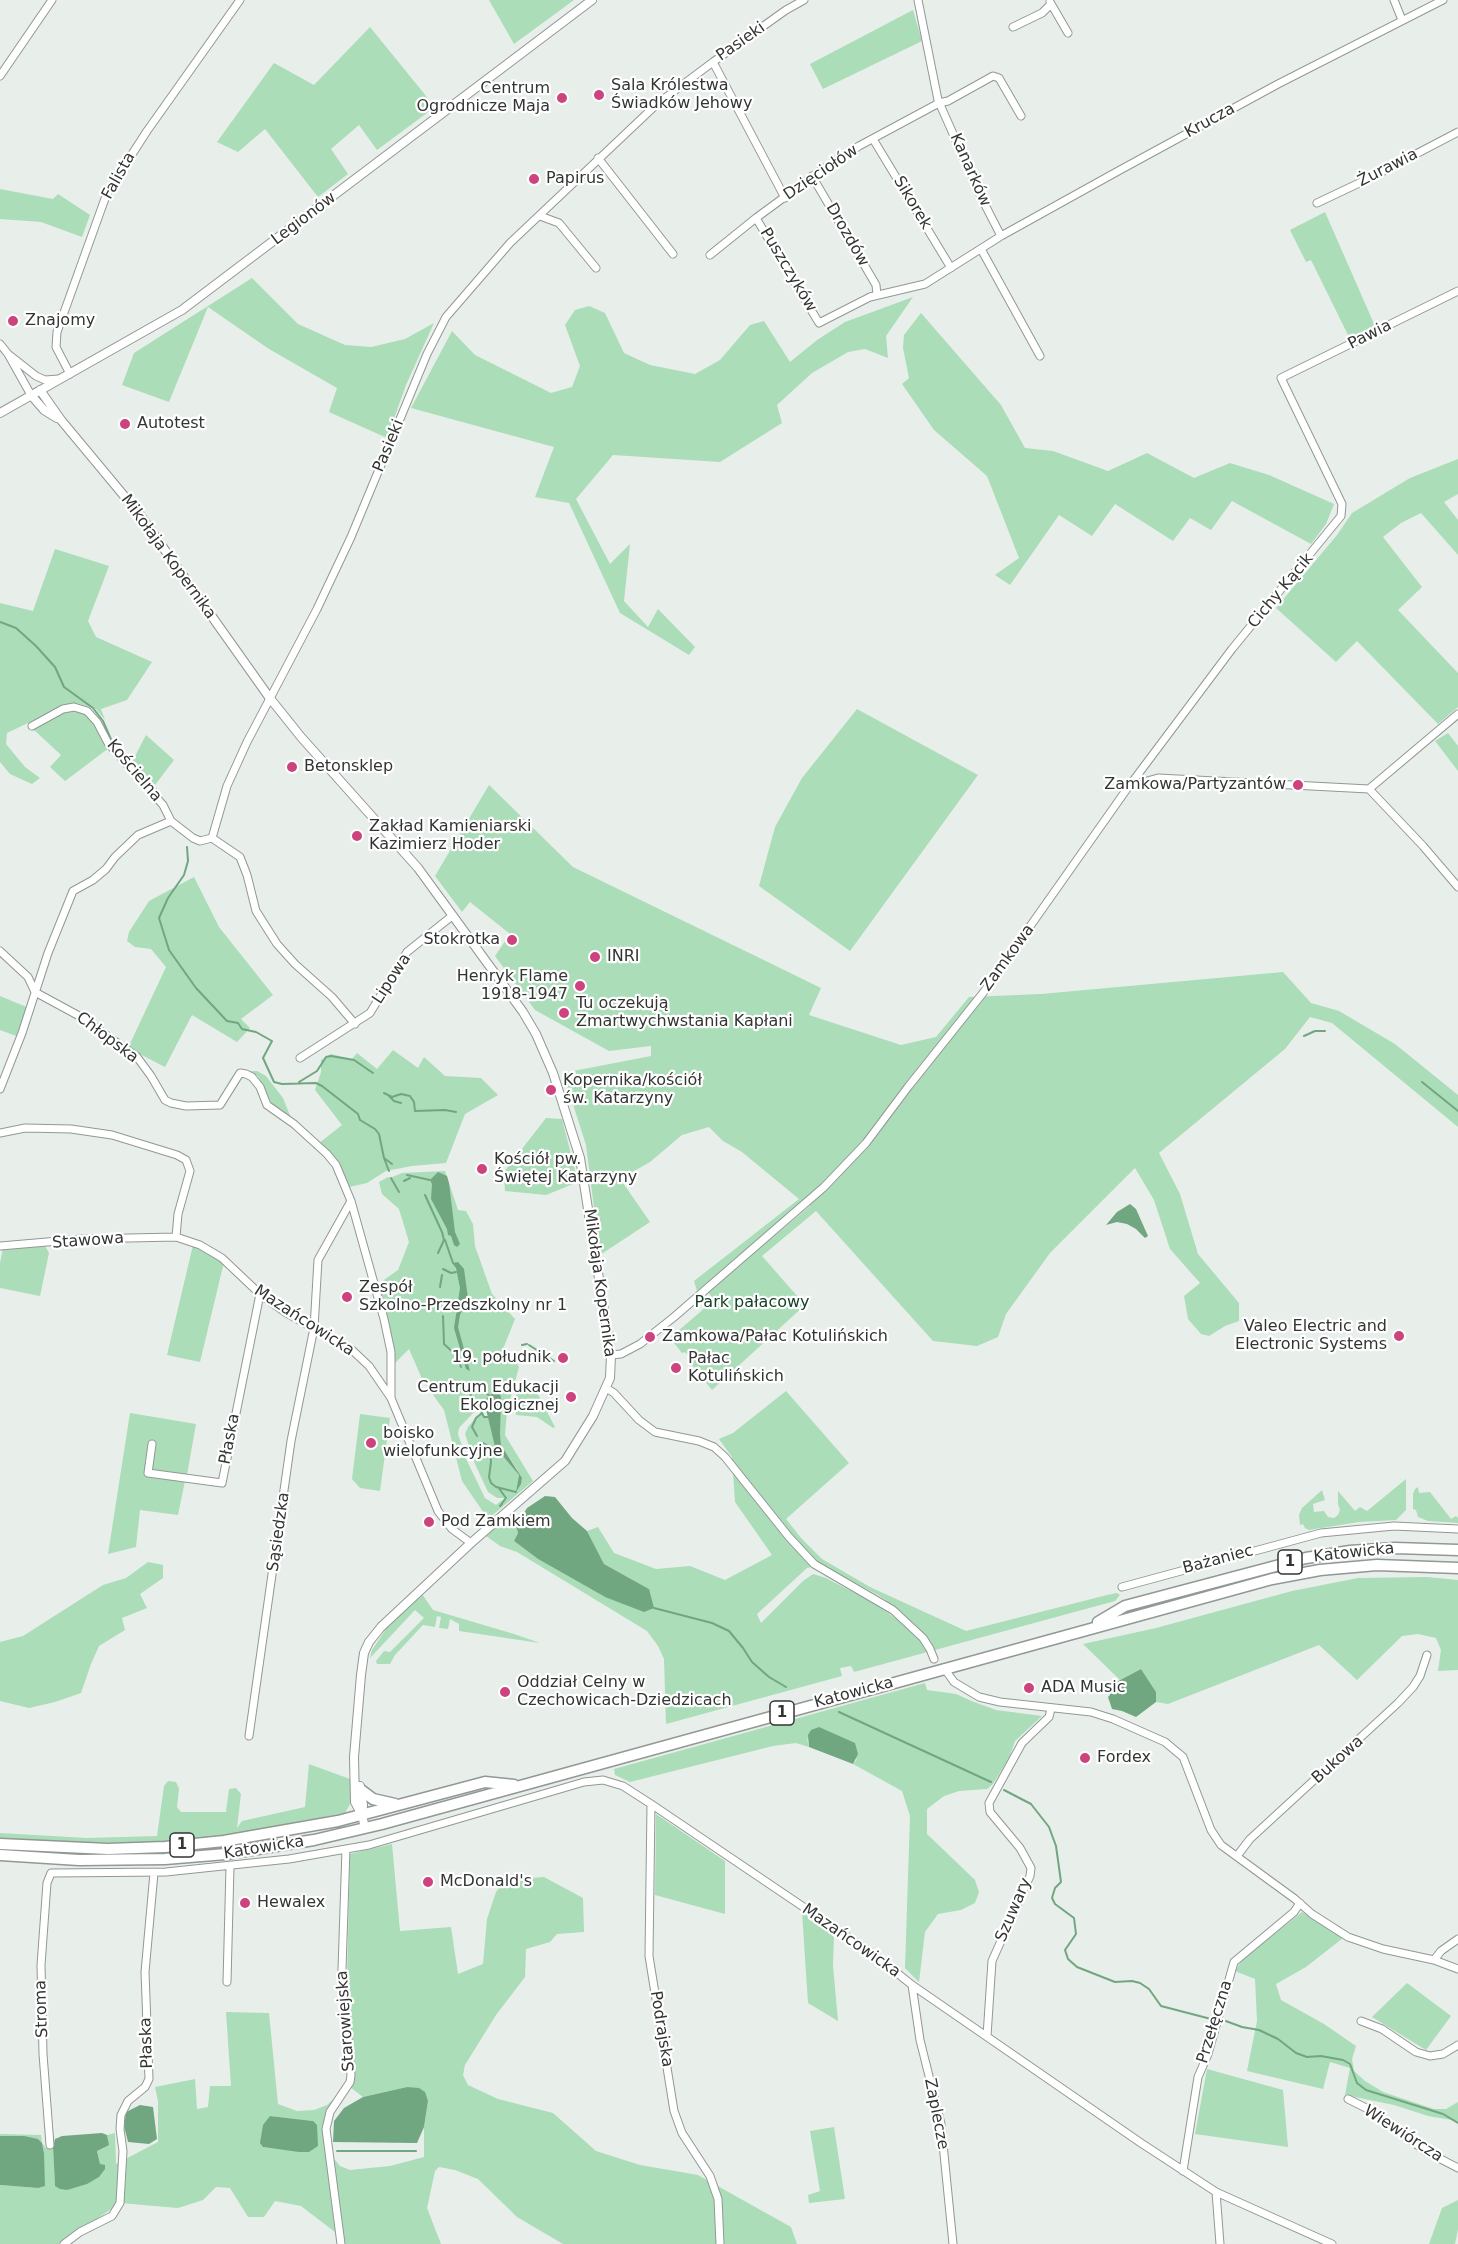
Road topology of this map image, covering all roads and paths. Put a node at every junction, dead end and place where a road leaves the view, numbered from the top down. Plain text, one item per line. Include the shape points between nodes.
1 (52, 0) edge
2 (240, 0) edge
3 (592, 0) edge
4 (804, 0) edge
5 (918, 0) edge
6 (1394, 0) edge
7 (1443, 0) edge
8 (1050, 2) edge
9 (1402, 20) junction
10 (1013, 27) dead end
11 (1068, 33) dead end
12 (713, 62) junction
13 (0, 76) edge
14 (939, 102) junction
15 (1021, 116) dead end
16 (1458, 132) edge
17 (873, 139) junction
18 (598, 158) junction
19 (812, 176) junction
20 (785, 198) junction
21 (1317, 203) dead end
22 (540, 216) junction
23 (756, 218) junction
24 (1001, 236) junction
25 (981, 249) junction
26 (673, 254) dead end
27 (710, 255) dead end
28 (596, 268) dead end
29 (951, 268) junction
30 (1458, 291) edge
31 (877, 295) junction
32 (819, 323) joint
33 (0, 344) edge
34 (8, 354) junction
35 (1040, 356) dead end
36 (70, 374) junction
37 (36, 376) junction
38 (1281, 378) joint
39 (60, 379) junction
40 (40, 390) junction
41 (31, 395) junction
42 (0, 413) edge
43 (61, 420) junction
44 (269, 697) junction
45 (1458, 714) edge
46 (32, 726) dead end
47 (1130, 786) junction
48 (1369, 789) junction
49 (171, 821) junction
50 (213, 838) junction
51 (1458, 887) edge
52 (452, 916) junction
53 (0, 951) edge
54 (35, 992) junction
55 (355, 1024) junction
56 (300, 1058) dead end
57 (0, 1089) edge
58 (0, 1133) edge
59 (351, 1201) junction
60 (176, 1237) junction
61 (0, 1246) edge
62 (260, 1294) junction
63 (314, 1328) junction
64 (611, 1355) junction
65 (606, 1388) junction
66 (391, 1398) junction
67 (152, 1444) dead end
68 (1458, 1529) edge
69 (471, 1543) junction
70 (1458, 1550) edge
71 (1458, 1568) edge
72 (1122, 1587) dead end
73 (1083, 1630) junction
74 (1427, 1655) dead end
75 (934, 1659) dead end
76 (944, 1668) junction
77 (1051, 1709) junction
78 (249, 1736) dead end
79 (354, 1769) junction
80 (520, 1785) junction
81 (361, 1790) junction
82 (401, 1804) junction
83 (651, 1804) junction
84 (362, 1815) junction
85 (364, 1828) junction
86 (0, 1844) edge
87 (369, 1845) junction
88 (346, 1849) junction
89 (0, 1855) edge
90 (1237, 1856) junction
91 (230, 1867) junction
92 (154, 1873) junction
93 (1300, 1903) junction
94 (1458, 1939) edge
95 (1434, 1960) junction
96 (1458, 1969) edge
97 (227, 1982) dead end
98 (912, 1985) junction
99 (1361, 2021) dead end
100 (987, 2036) junction
101 (1458, 2045) edge
102 (1348, 2099) dead end
103 (50, 2145) dead end
104 (1458, 2168) edge
105 (1183, 2171) junction
106 (1216, 2192) junction
107 (64, 2244) edge
108 (341, 2244) edge
109 (720, 2244) edge
110 (954, 2244) edge
111 (1220, 2244) edge
112 (1332, 2244) edge

1 - 13 street
2 - 36 street, Falista via 107,193 57,332 56,347
3 - 36 street, Legionów via 182,310
4 - 12 street, Pasieki
5 - 14 street, Kanarków
6 - 9 street
7 - 9 street, Krucza
8 - 10 street via 1042,13
8 - 11 street
9 - 24 street, Krucza
12 - 18 street, Pasieki via 657,104
12 - 20 street
14 - 15 street via 993,76 999,78
14 - 17 street, Dzięciołów
14 - 24 street, Kanarków
16 - 21 street, Żurawia
17 - 19 street, Dzięciołów
17 - 29 street, Sikorek
18 - 22 street, Pasieki
18 - 26 street
19 - 20 street, Dzięciołów
19 - 31 street, Drozdów via 876,285
20 - 23 street, Dzięciołów
22 - 28 street via 559,223
22 - 44 street, Pasieki via 510,243 439,328 351,537
23 - 27 street, Dzięciołów
23 - 32 street, Puszczyków
24 - 25 street, Krucza
25 - 29 street, Krucza
25 - 35 street
29 - 31 street, Krucza via 925,284
30 - 38 street, Pawia
31 - 32 street, Krucza
33 - 34 street
34 - 37 street
34 - 41 street
36 - 39 street, Legionów
37 - 39 street
37 - 40 street
38 - 47 street, Cichy Kącik via 1342,504 1341,516 1232,649
39 - 40 street, Legionów
40 - 41 street, Legionów
40 - 43 street, Mikołaja Kopernika
41 - 42 street, Legionów
41 - 43 street, Mikołaja Kopernika via 44,410
43 - 44 street, Mikołaja Kopernika via 140,515
44 - 50 street via 227,786
44 - 52 street, Mikołaja Kopernika via 406,853
45 - 48 street
46 - 49 street, Kościelna via 63,709 87,711 108,742 163,805
47 - 48 street via 1158,778
47 - 64 street, Zamkowa via 983,993 866,1143 808,1202 674,1317 640,1344
48 - 51 street
49 - 50 street, Kościelna via 200,841
49 - 54 street via 138,835 106,869 73,891
50 - 55 street, Kościelna via 240,857 256,911 277,944
52 - 55 street, Lipowa via 407,952 370,1013
52 - 64 street, Mikołaja Kopernika via 530,1023 553,1073 582,1168
53 - 54 street, Chłopska via 28,977
54 - 57 street
54 - 59 street, Chłopska via 81,1017 137,1058 171,1103 220,1105 240,1073 252,1077 267,1105 294,1124 336,1165
55 - 56 street, Lipowa
58 - 60 street via 25,1128 71,1129 112,1135 186,1160 190,1171
59 - 63 street via 318,1260
59 - 66 street, Chłopska via 391,1352
60 - 61 street, Stawowa
60 - 62 street, Mazańcowicka via 222,1258
62 - 63 street, Mazańcowicka
62 - 67 street, Płaska via 222,1483 148,1473
63 - 66 street, Mazańcowicka via 352,1350 369,1366
63 - 78 street, Sąsiedzka via 291,1441
64 - 65 street, Mikołaja Kopernika
65 - 69 street, Mikołaja Kopernika via 565,1461
65 - 75 street via 655,1432 714,1447 814,1564 893,1610 923,1638
66 - 69 street, Mazańcowicka via 438,1511 452,1529
68 - 72 street, Bażaniec via 1394,1526 1321,1533
69 - 79 street via 369,1642 361,1675
70 - 73 main road, Katowicka / 1 via 1386,1548 1306,1558 1125,1606
71 - 73 main road, Katowicka / 1 via 1377,1565 1320,1570 1272,1579
73 - 76 main road, Katowicka / 1
74 - 90 street, Bukowa via 1420,1676 1398,1703 1250,1839
76 - 77 street via 954,1682 979,1697
76 - 80 main road, Katowicka / 1
77 - 90 street via 1091,1712 1165,1742 1183,1758 1211,1830 1221,1845
77 - 100 street, Szuwary via 1049,1717 1022,1743 989,1803 990,1812 1031,1868 992,1961
79 - 81 street
79 - 84 street via 355,1802
80 - 82 main road, Katowicka / 1 via 485,1782
80 - 85 main road, Katowicka / 1
81 - 82 main road via 378,1801
81 - 84 street
82 - 84 main road, Katowicka / 1
83 - 87 street, Mazańcowicka via 614,1782 595,1779
83 - 98 street, Mazańcowicka via 876,1956
83 - 109 street, Podrajska via 648,1934 674,2111 682,2133 710,2176 718,2199
84 - 85 street
84 - 86 main road, Katowicka / 1 via 193,1845 89,1849
85 - 87 street
85 - 89 main road, Katowicka / 1 via 259,1850 179,1858 79,1860
87 - 88 street
88 - 91 street
88 - 108 street, Starowiejska via 342,1969 351,2075 330,2112 326,2129
90 - 93 street
91 - 92 street
91 - 97 street
92 - 103 street, Stroma via 51,1873 46,1882 41,1965
92 - 107 street, Płaska via 145,1972 148,2079 121,2115 120,2203 112,2216
93 - 95 street via 1332,1928 1360,1942
93 - 105 street, Przełęczna via 1234,1962 1198,2077
94 - 95 street
95 - 96 street
98 - 100 street, Mazańcowicka
98 - 110 street, Zaplecze via 920,2040 941,2124
99 - 101 street via 1430,2056
100 - 105 street, Mazańcowicka
102 - 104 street, Wiewiórcza
105 - 106 street, Mazańcowicka
106 - 111 street
106 - 112 street, Mazańcowicka

